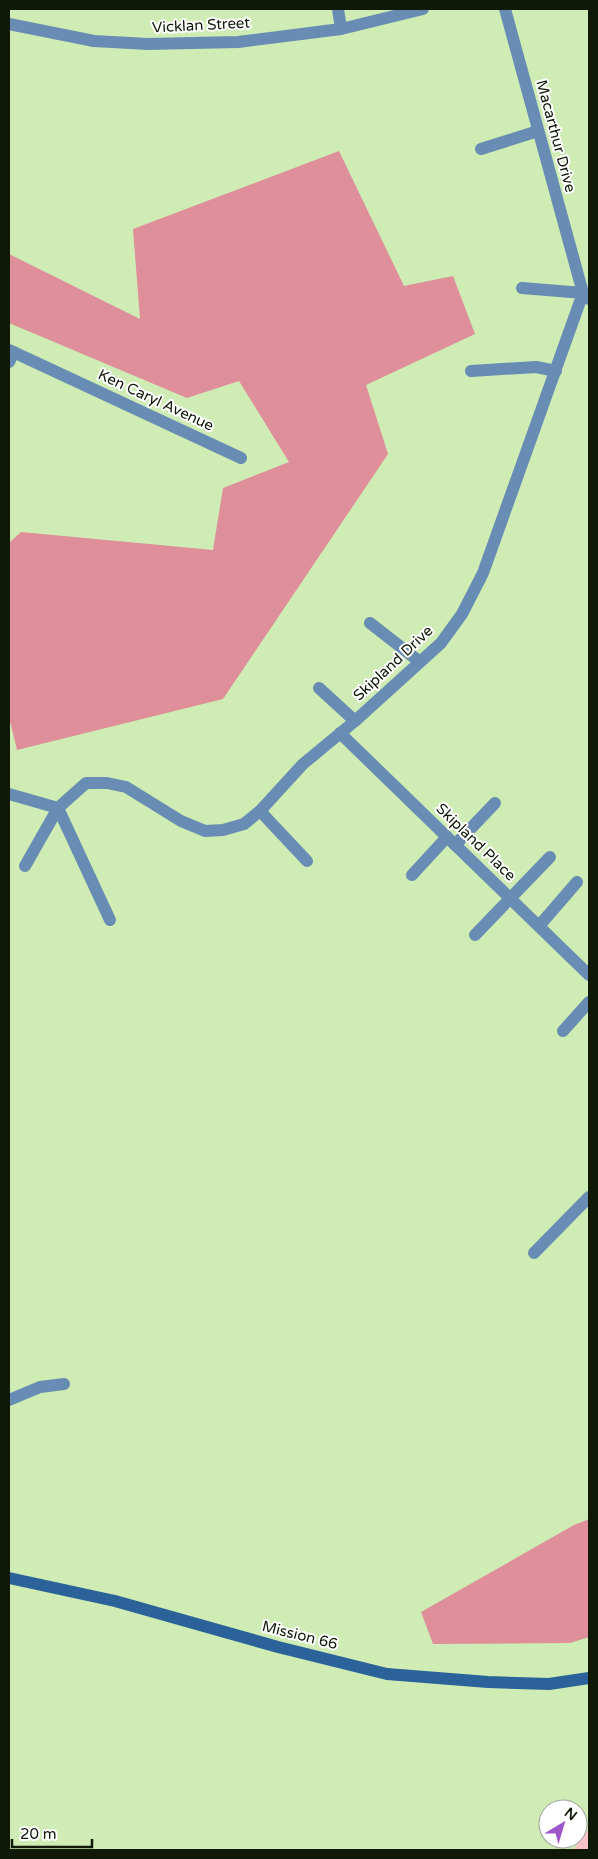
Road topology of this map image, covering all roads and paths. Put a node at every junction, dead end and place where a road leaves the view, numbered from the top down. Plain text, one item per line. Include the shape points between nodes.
1 (338, 9) edge
2 (423, 9) edge
3 (505, 9) edge
4 (9, 24) edge
5 (341, 29) junction
6 (538, 131) junction
7 (481, 149) dead end
8 (522, 288) dead end
9 (586, 296) edge
10 (10, 355) edge
11 (556, 370) junction
12 (470, 371) dead end
13 (241, 458) dead end
14 (370, 623) dead end
15 (420, 662) junction
16 (319, 688) dead end
17 (355, 721) junction
18 (340, 733) junction
19 (9, 794) edge
20 (495, 802) dead end
21 (58, 808) junction
22 (260, 811) junction
23 (451, 841) junction
24 (550, 857) dead end
25 (307, 860) dead end
26 (25, 866) dead end
27 (412, 874) dead end
28 (577, 882) dead end
29 (511, 899) junction
30 (110, 920) dead end
31 (539, 926) junction
32 (475, 935) dead end
33 (589, 975) edge
34 (589, 1002) edge
35 (563, 1031) dead end
36 (589, 1197) edge
37 (534, 1253) dead end
38 (64, 1384) dead end
39 (9, 1400) edge
40 (9, 1578) edge
41 (589, 1678) edge

1 - 5 street
2 - 5 street, Vicklan Street
3 - 6 street, Macarthur Drive
4 - 5 street, Vicklan Street via 94,42 148,44 238,42
6 - 7 street
6 - 9 street, Macarthur Drive
8 - 9 street
9 - 11 street, Skipland Drive
10 - 13 street, Ken Caryl Avenue via 56,372
11 - 12 street via 536,367
11 - 15 street, Skipland Drive via 482,573 462,614 441,644
14 - 15 street
15 - 17 street, Skipland Drive
16 - 17 street
17 - 18 street, Skipland Drive
18 - 22 street, Skipland Drive via 303,764
18 - 23 street, Skipland Place
19 - 21 street
20 - 23 street
21 - 22 street, Skipland Drive via 86,783 107,783 126,787 181,822 205,831 244,824
21 - 26 street, Skipland Drive
21 - 30 street
22 - 25 street
23 - 27 street
23 - 29 street, Skipland Place
24 - 29 street
28 - 31 street
29 - 31 street, Skipland Place
29 - 32 street
31 - 33 street, Skipland Place
34 - 35 street
36 - 37 street
38 - 39 street via 40,1387
40 - 41 street, Mission 66 via 115,1601 387,1674 550,1684

